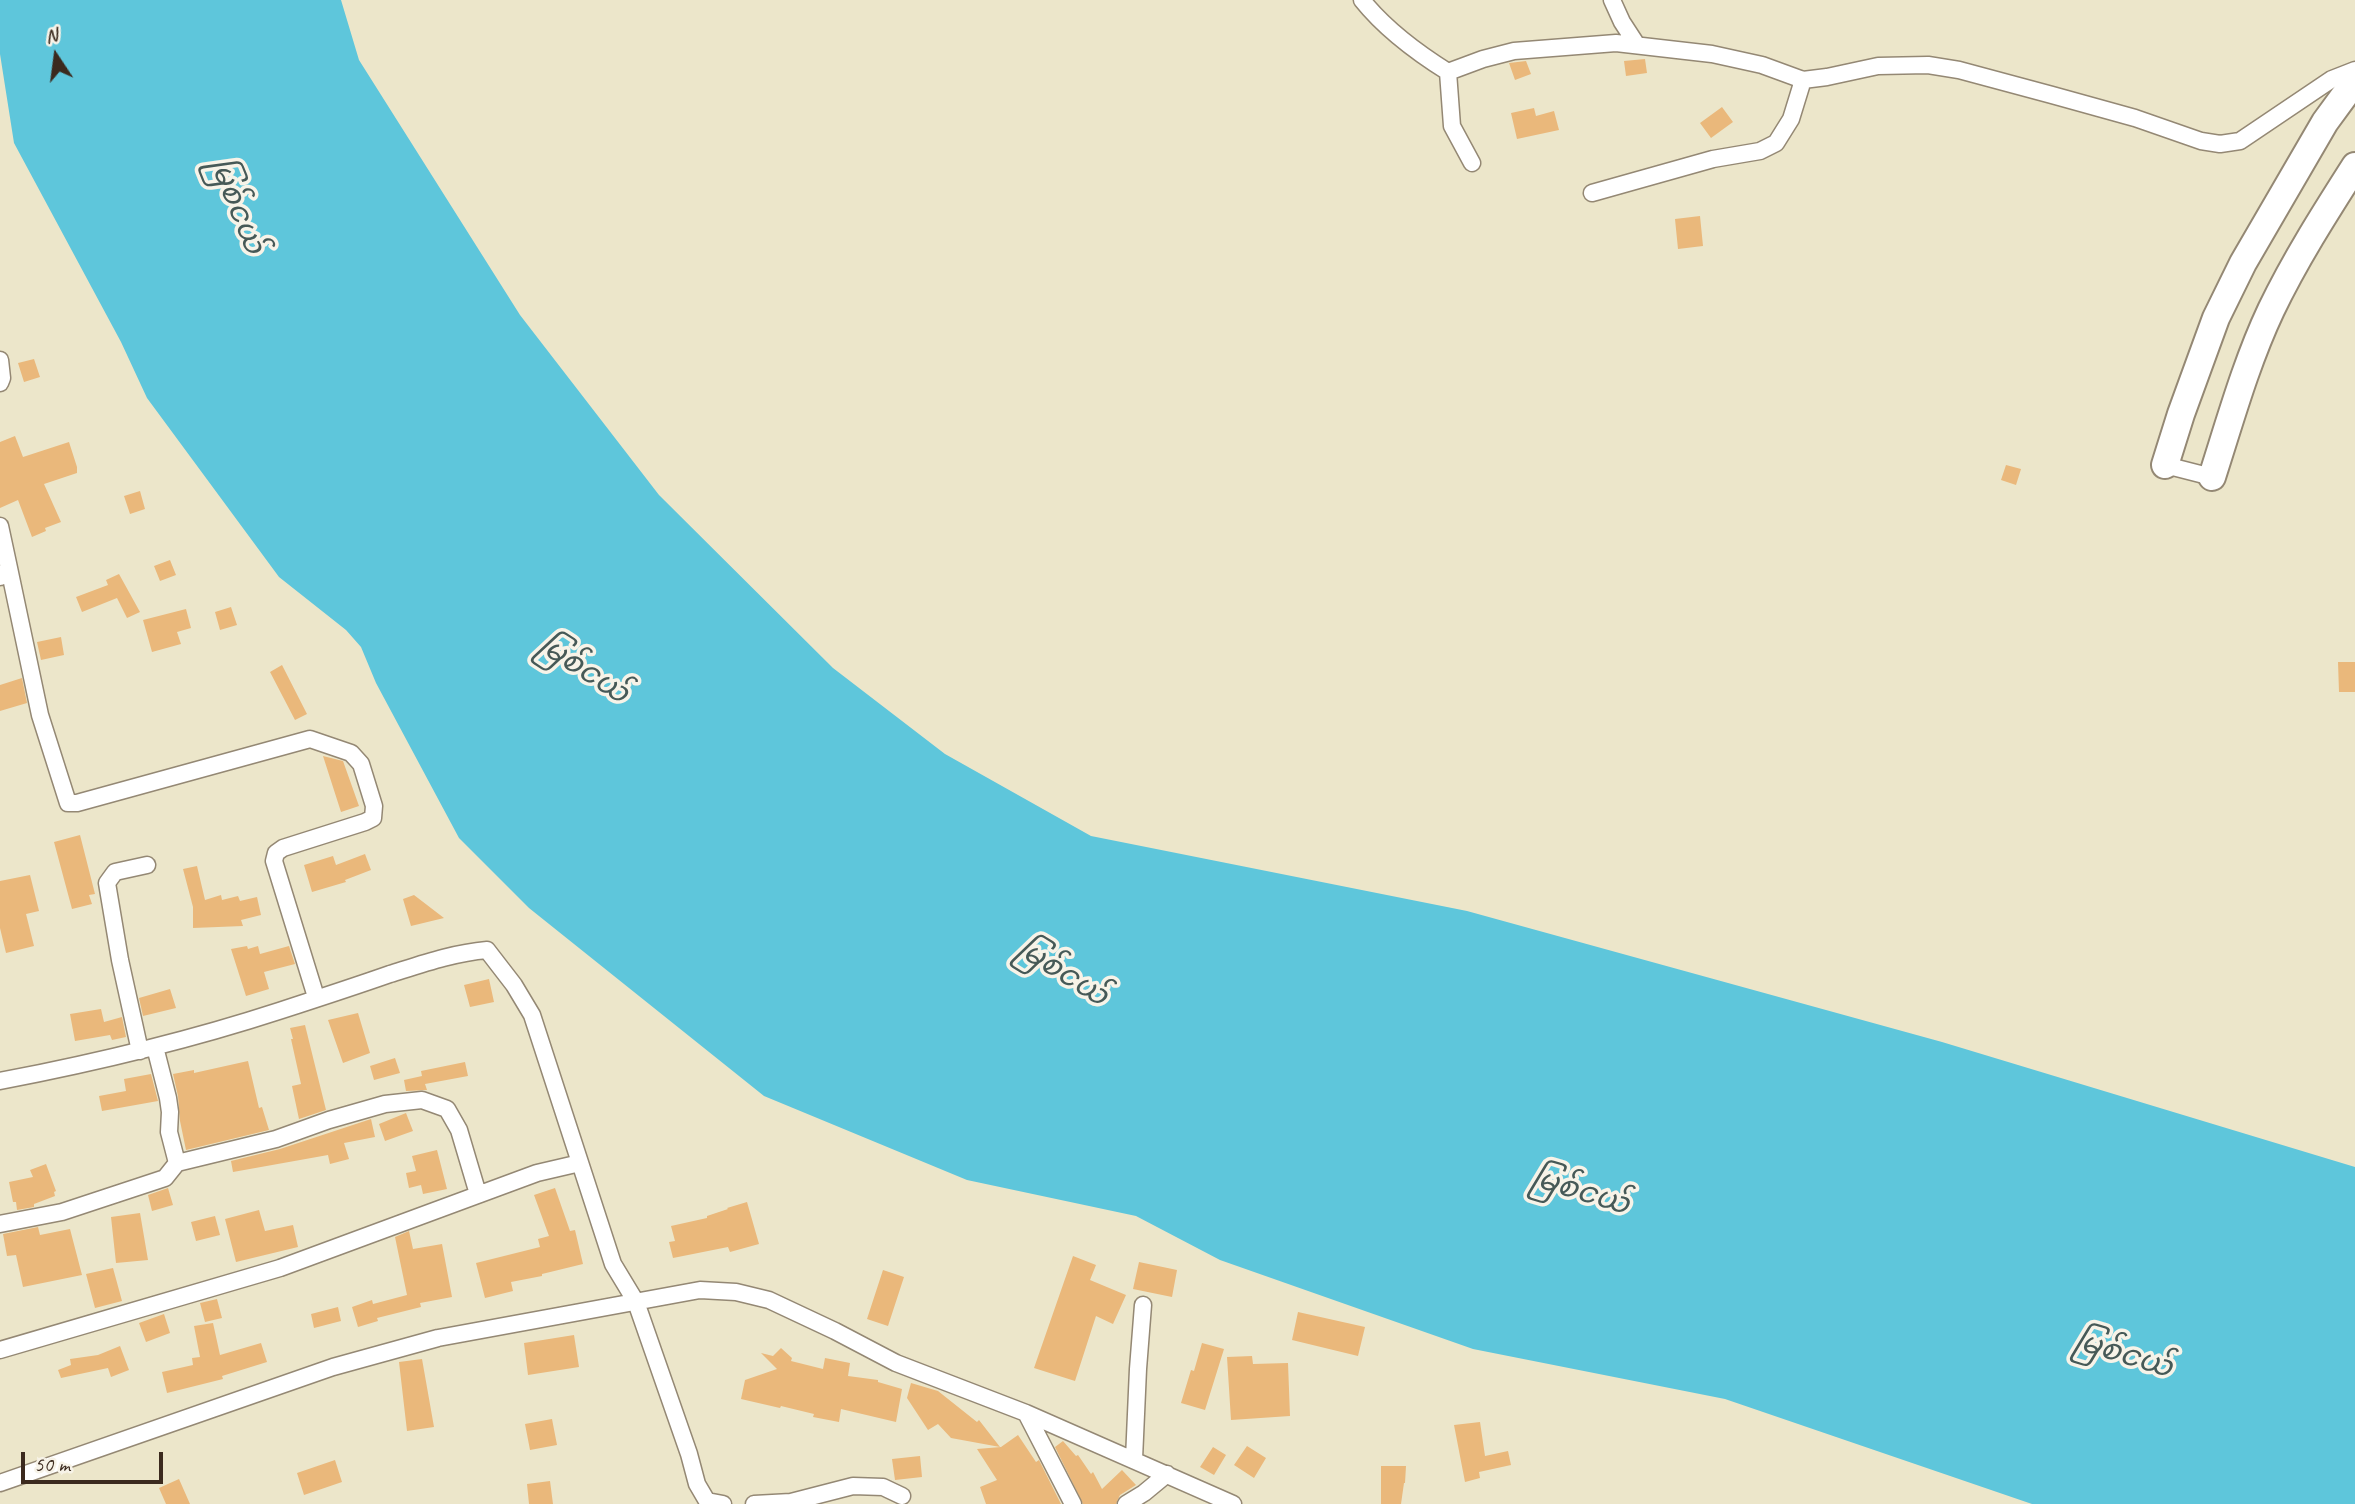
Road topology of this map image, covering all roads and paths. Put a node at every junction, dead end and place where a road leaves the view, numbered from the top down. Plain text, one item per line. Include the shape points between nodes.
1 (1362, 0) edge
2 (1612, 0) edge
3 (1637, 44) junction
4 (2355, 70) edge
5 (1448, 72) junction
6 (1803, 80) junction
7 (2355, 81) edge
8 (1472, 163) dead end
9 (2355, 166) edge
10 (1592, 193) dead end
11 (0, 360) edge
12 (0, 383) edge
13 (2165, 465) joint
14 (2212, 477) joint
15 (0, 526) edge
16 (5, 573) edge
17 (147, 865) dead end
18 (316, 997) junction
19 (147, 1049) junction
20 (0, 1082) edge
21 (177, 1163) junction
22 (580, 1163) junction
23 (478, 1194) junction
24 (0, 1224) edge
25 (636, 1301) junction
26 (1143, 1305) dead end
27 (0, 1350) edge
28 (1026, 1413) junction
29 (1134, 1459) junction
30 (1167, 1474) junction
31 (0, 1483) edge
32 (902, 1496) dead end
33 (723, 1504) edge
34 (754, 1504) edge
35 (1073, 1504) edge
36 (1126, 1504) edge
37 (1233, 1504) edge

1 - 5 street via 1417,53
2 - 3 street
3 - 5 street via 1514,51
3 - 6 street via 1762,65
4 - 6 street via 2332,79 2240,141 2220,144 1928,65 1878,66
5 - 8 street via 1452,126
6 - 10 street via 1791,119 1776,143 1760,151 1713,159
7 - 13 highway via 2325,122 2243,263 2216,318
9 - 14 highway via 2298,257 2270,313
11 - 12 street
13 - 14 street
15 - 16 street
16 - 18 street via 40,715 68,803 310,740 351,753 361,764 374,806 373,818 283,848 274,861
17 - 19 street via 115,872 107,883 120,960
18 - 19 street
18 - 22 street via 463,952 487,950 532,1015
19 - 20 street
19 - 21 street via 168,1098 169,1132
21 - 23 street via 276,1139 385,1104 422,1100 446,1109 459,1129
21 - 24 street via 164,1178 62,1212
22 - 23 street
22 - 25 street via 613,1264
23 - 27 street via 280,1268
25 - 28 street via 700,1290 769,1300 896,1363
25 - 31 street via 438,1338 333,1367
25 - 33 street via 697,1484 707,1501
26 - 29 street
28 - 29 street
28 - 35 street
29 - 30 street
30 - 36 street
30 - 37 street
32 - 34 street via 883,1487 853,1486 791,1502

